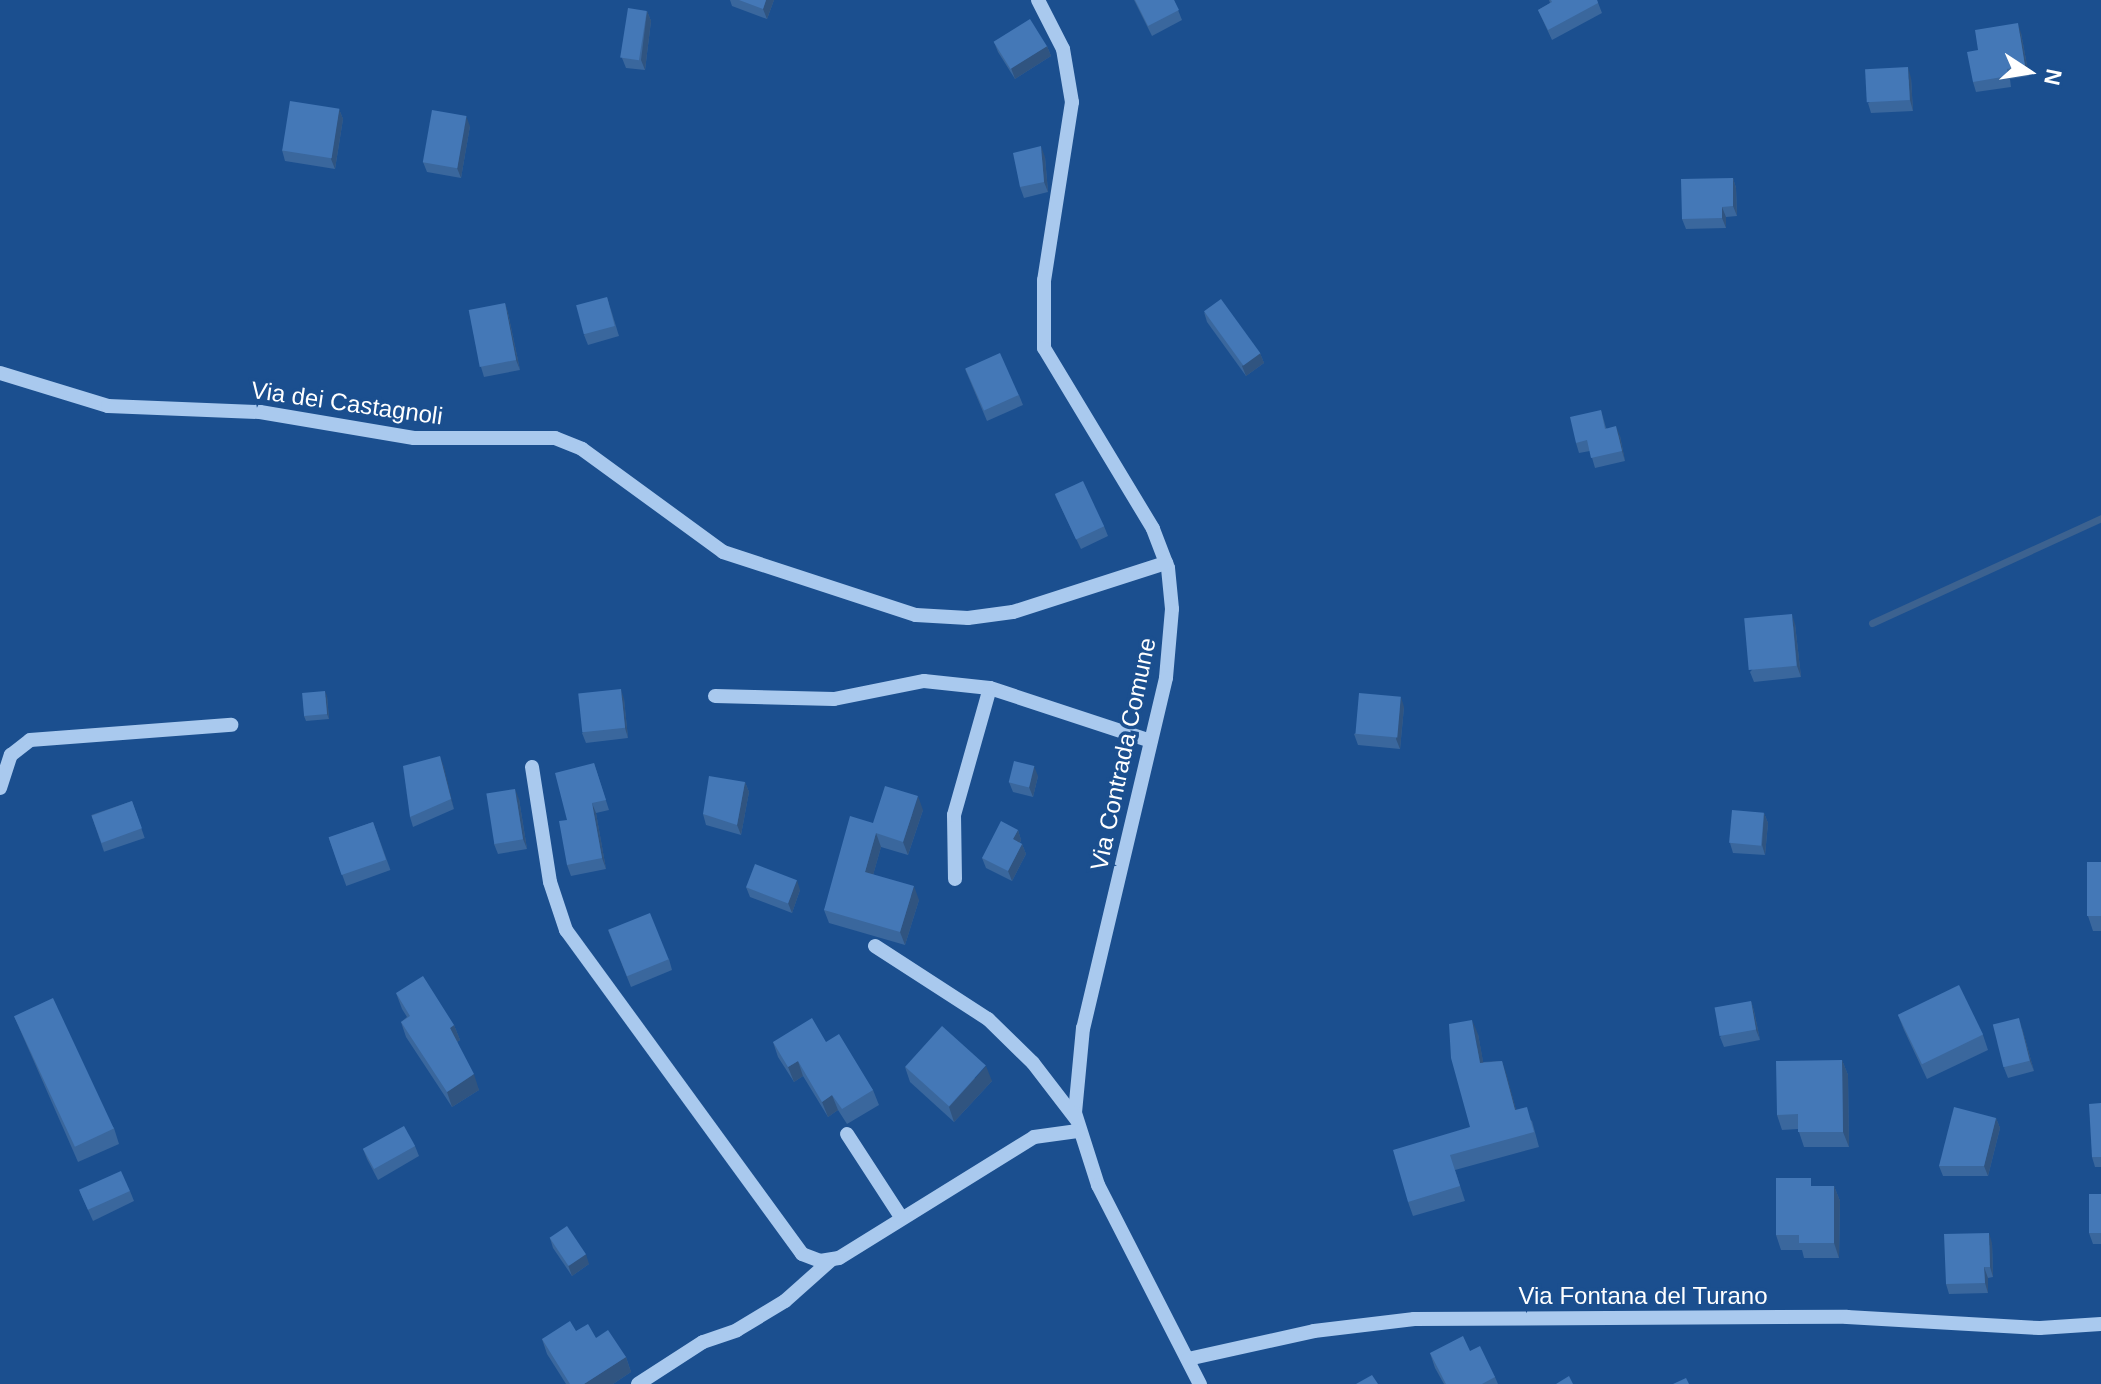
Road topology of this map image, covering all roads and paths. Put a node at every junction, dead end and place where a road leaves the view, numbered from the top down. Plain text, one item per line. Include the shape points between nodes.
1 (1038, 0) edge
2 (0, 373) edge
3 (1166, 563) junction
4 (990, 688) junction
5 (715, 696) dead end
6 (231, 725) dead end
7 (1151, 741) junction
8 (532, 767) dead end
9 (0, 788) edge
10 (955, 879) dead end
11 (875, 946) dead end
12 (1077, 1125) junction
13 (847, 1134) dead end
14 (901, 1217) junction
15 (831, 1260) junction
16 (2101, 1324) edge
17 (1188, 1359) junction
18 (638, 1384) edge
19 (1200, 1384) edge

1 - 3 street, Via Contrada Comune via 1063,49 1072,102 1044,280 1044,348 1145,514
2 - 3 street, Via dei Castagnoli via 94,404 260,412 414,438 555,438 582,449 723,552 916,615 968,618 1013,612
3 - 7 street, Via Contrada Comune via 1172,645
4 - 5 street via 924,681 834,699
4 - 7 street
4 - 10 street via 954,815
6 - 9 street via 30,740 11,755
7 - 12 street, Via Contrada Comune via 1087,1006 1076,1081
8 - 15 street via 550,882 566,930 796,1249 811,1258
11 - 12 street via 988,1019 1033,1063
12 - 14 street via 1034,1137
12 - 17 street, Via Contrada Comune via 1098,1185
13 - 14 street
14 - 15 street
15 - 18 street via 774,1308 703,1342
16 - 17 street, Via Fontana del Turano via 2040,1328 1857,1317 1414,1319 1314,1331
17 - 19 street, Via Contrada Comune

